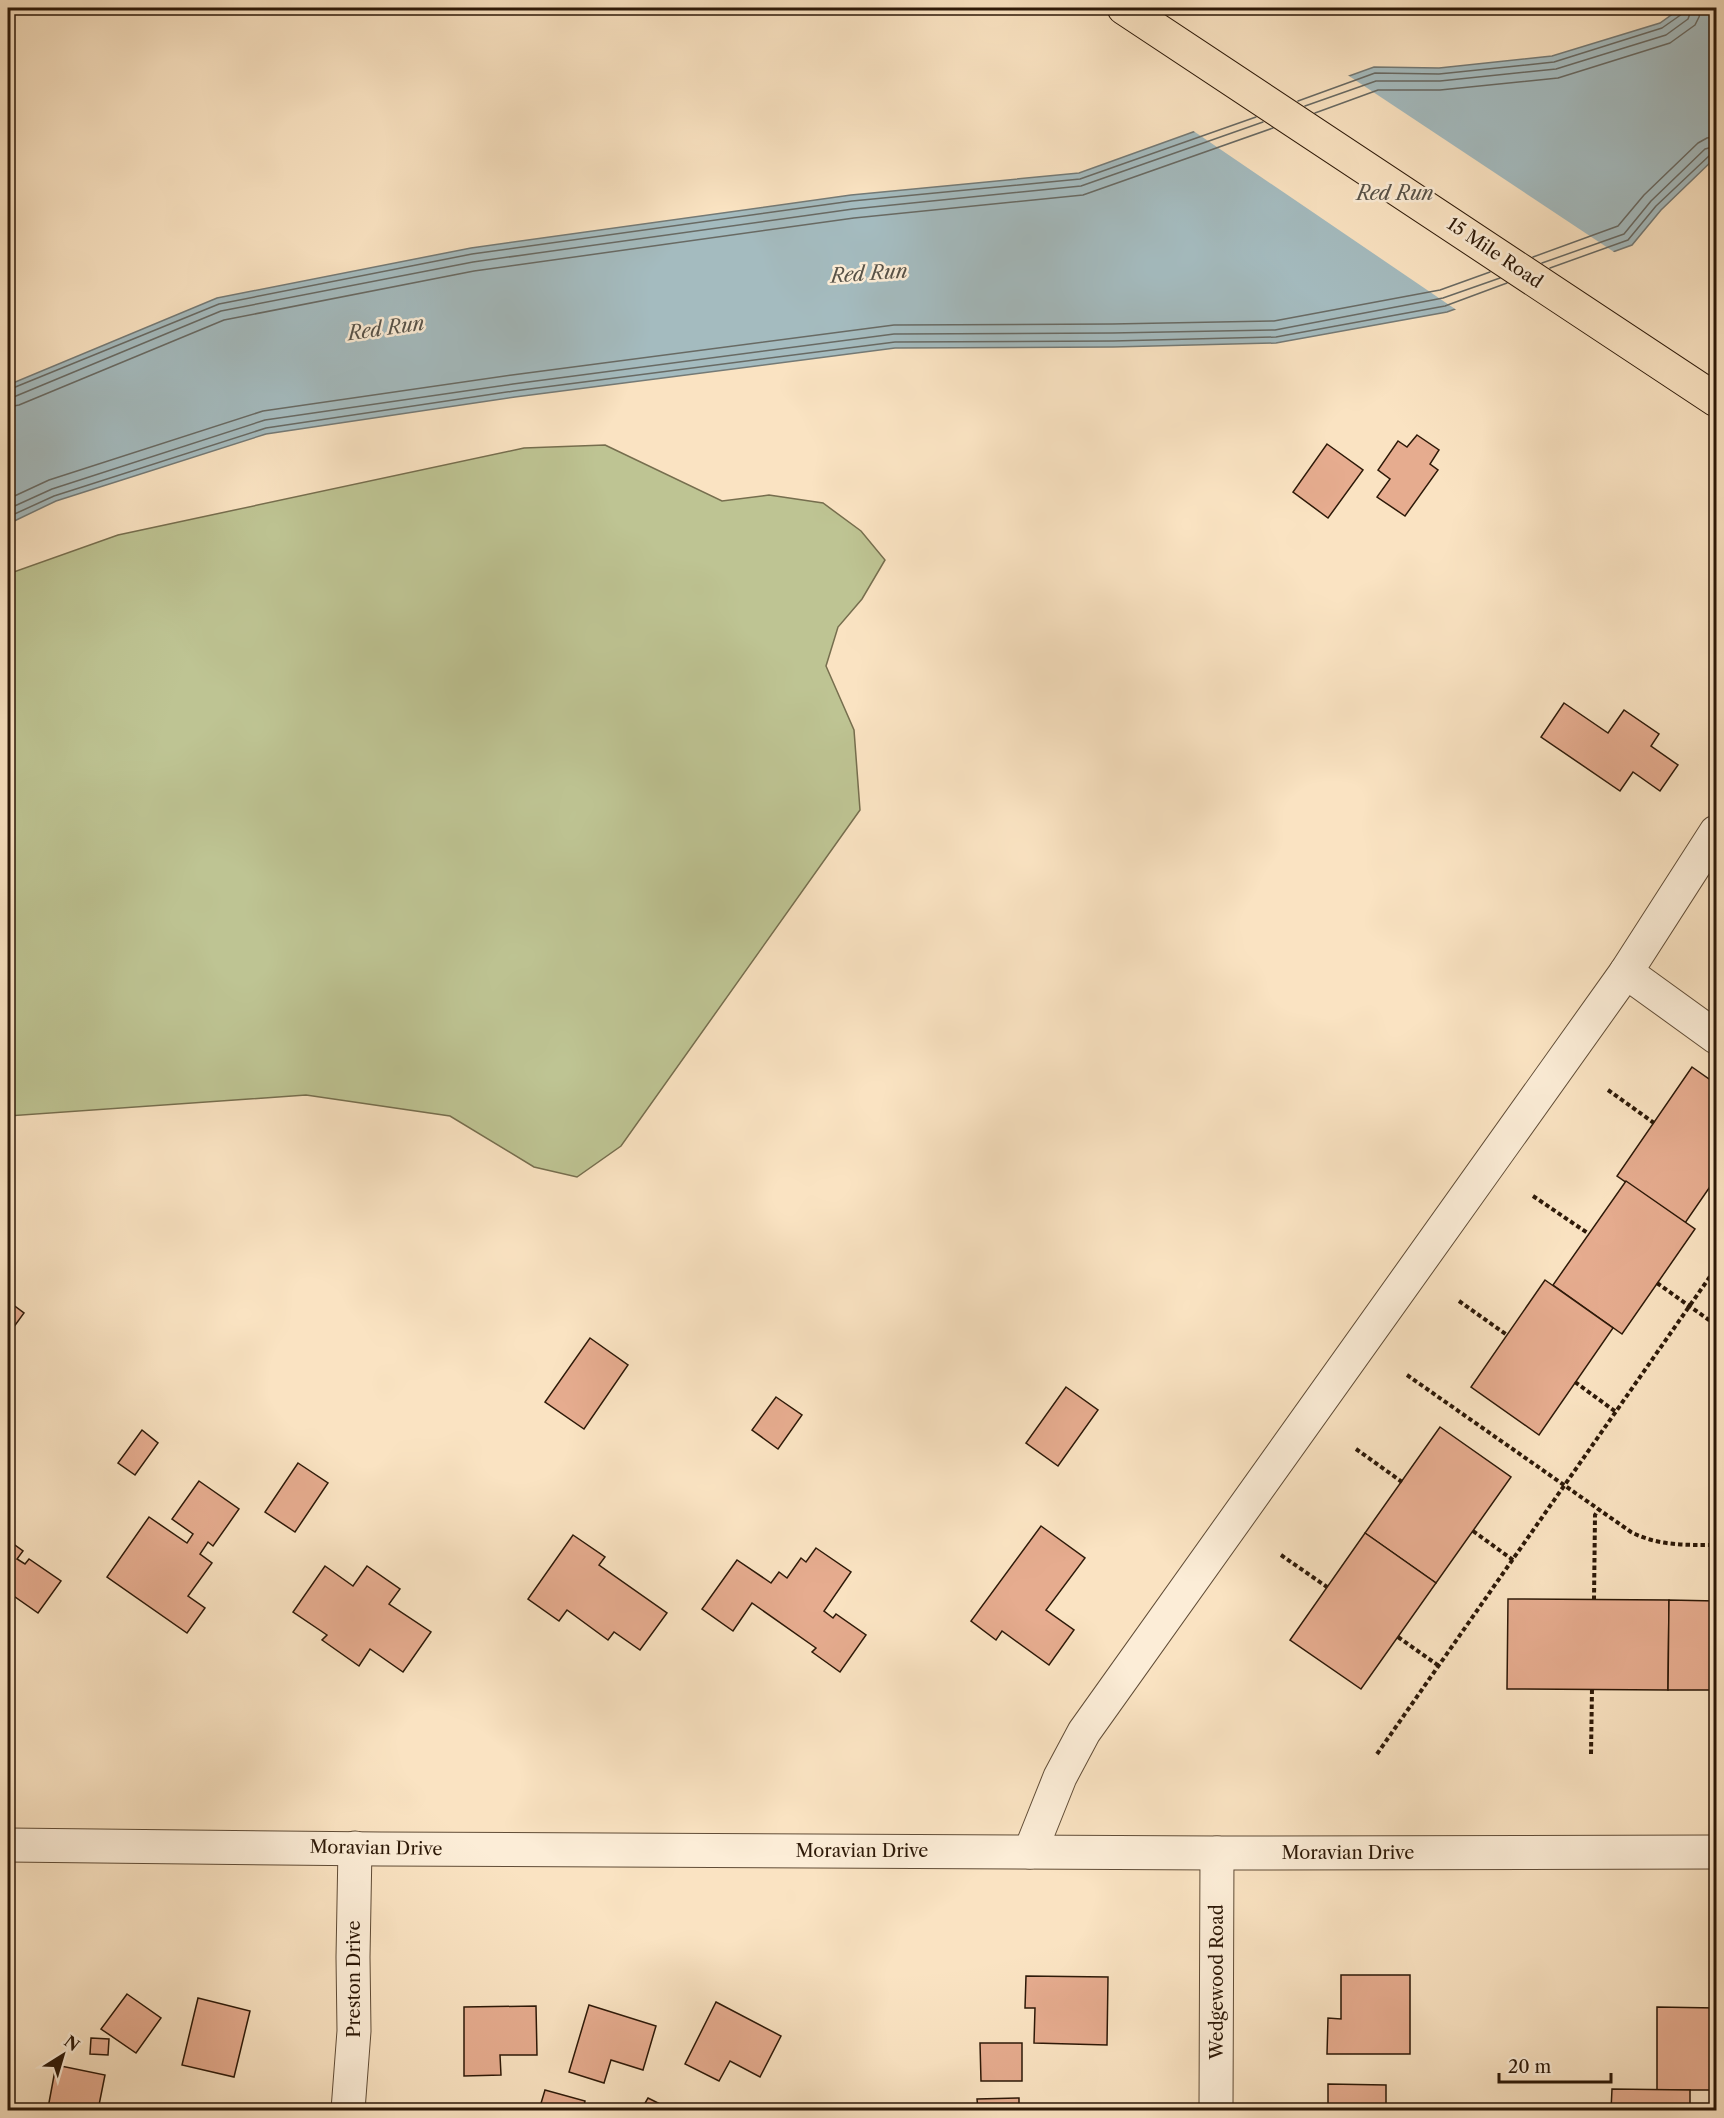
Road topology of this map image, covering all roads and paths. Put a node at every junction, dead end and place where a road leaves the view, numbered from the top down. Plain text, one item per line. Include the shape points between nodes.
1 (1124, 8) edge
2 (1716, 400) edge
3 (1716, 832) edge
4 (1626, 972) junction
5 (1716, 1037) edge
6 (1608, 1090) dead end
7 (1654, 1123) dead end
8 (1533, 1196) dead end
9 (1588, 1234) dead end
10 (1716, 1268) edge
11 (1657, 1283) dead end
12 (1459, 1301) dead end
13 (1690, 1306) junction
14 (1716, 1325) edge
15 (1507, 1335) dead end
16 (1407, 1375) dead end
17 (1575, 1382) dead end
18 (1616, 1412) junction
19 (1356, 1449) dead end
20 (1401, 1482) dead end
21 (1565, 1485) junction
22 (1599, 1509) junction
23 (1473, 1531) dead end
24 (1716, 1545) edge
25 (1281, 1555) dead end
26 (1513, 1560) junction
27 (1327, 1587) dead end
28 (1594, 1600) dead end
29 (1398, 1637) dead end
30 (1439, 1666) junction
31 (1592, 1689) dead end
32 (1377, 1754) dead end
33 (1591, 1754) dead end
34 (8, 1845) edge
35 (355, 1848) junction
36 (1030, 1852) junction
37 (1716, 1852) edge
38 (1217, 1853) junction
39 (348, 2110) edge
40 (1216, 2110) edge

1 - 2 main road, 15 Mile Road
3 - 4 street
4 - 5 street
4 - 36 street via 1084,1732 1060,1777
6 - 7 path
8 - 9 path
10 - 13 path
11 - 13 path
12 - 15 path
13 - 14 path
13 - 18 path
16 - 21 path
17 - 18 path
18 - 21 path
19 - 20 path
21 - 22 path
21 - 26 path
22 - 24 path via 1646,1539 1678,1545
22 - 28 path via 1595,1515
23 - 26 path
25 - 27 path
26 - 30 path
29 - 30 path
30 - 32 path
31 - 33 path
34 - 35 street, Moravian Drive
35 - 36 street, Moravian Drive
35 - 39 street, Preston Drive via 354,2031
36 - 38 street, Moravian Drive
37 - 38 street, Moravian Drive
38 - 40 street, Wedgewood Road

